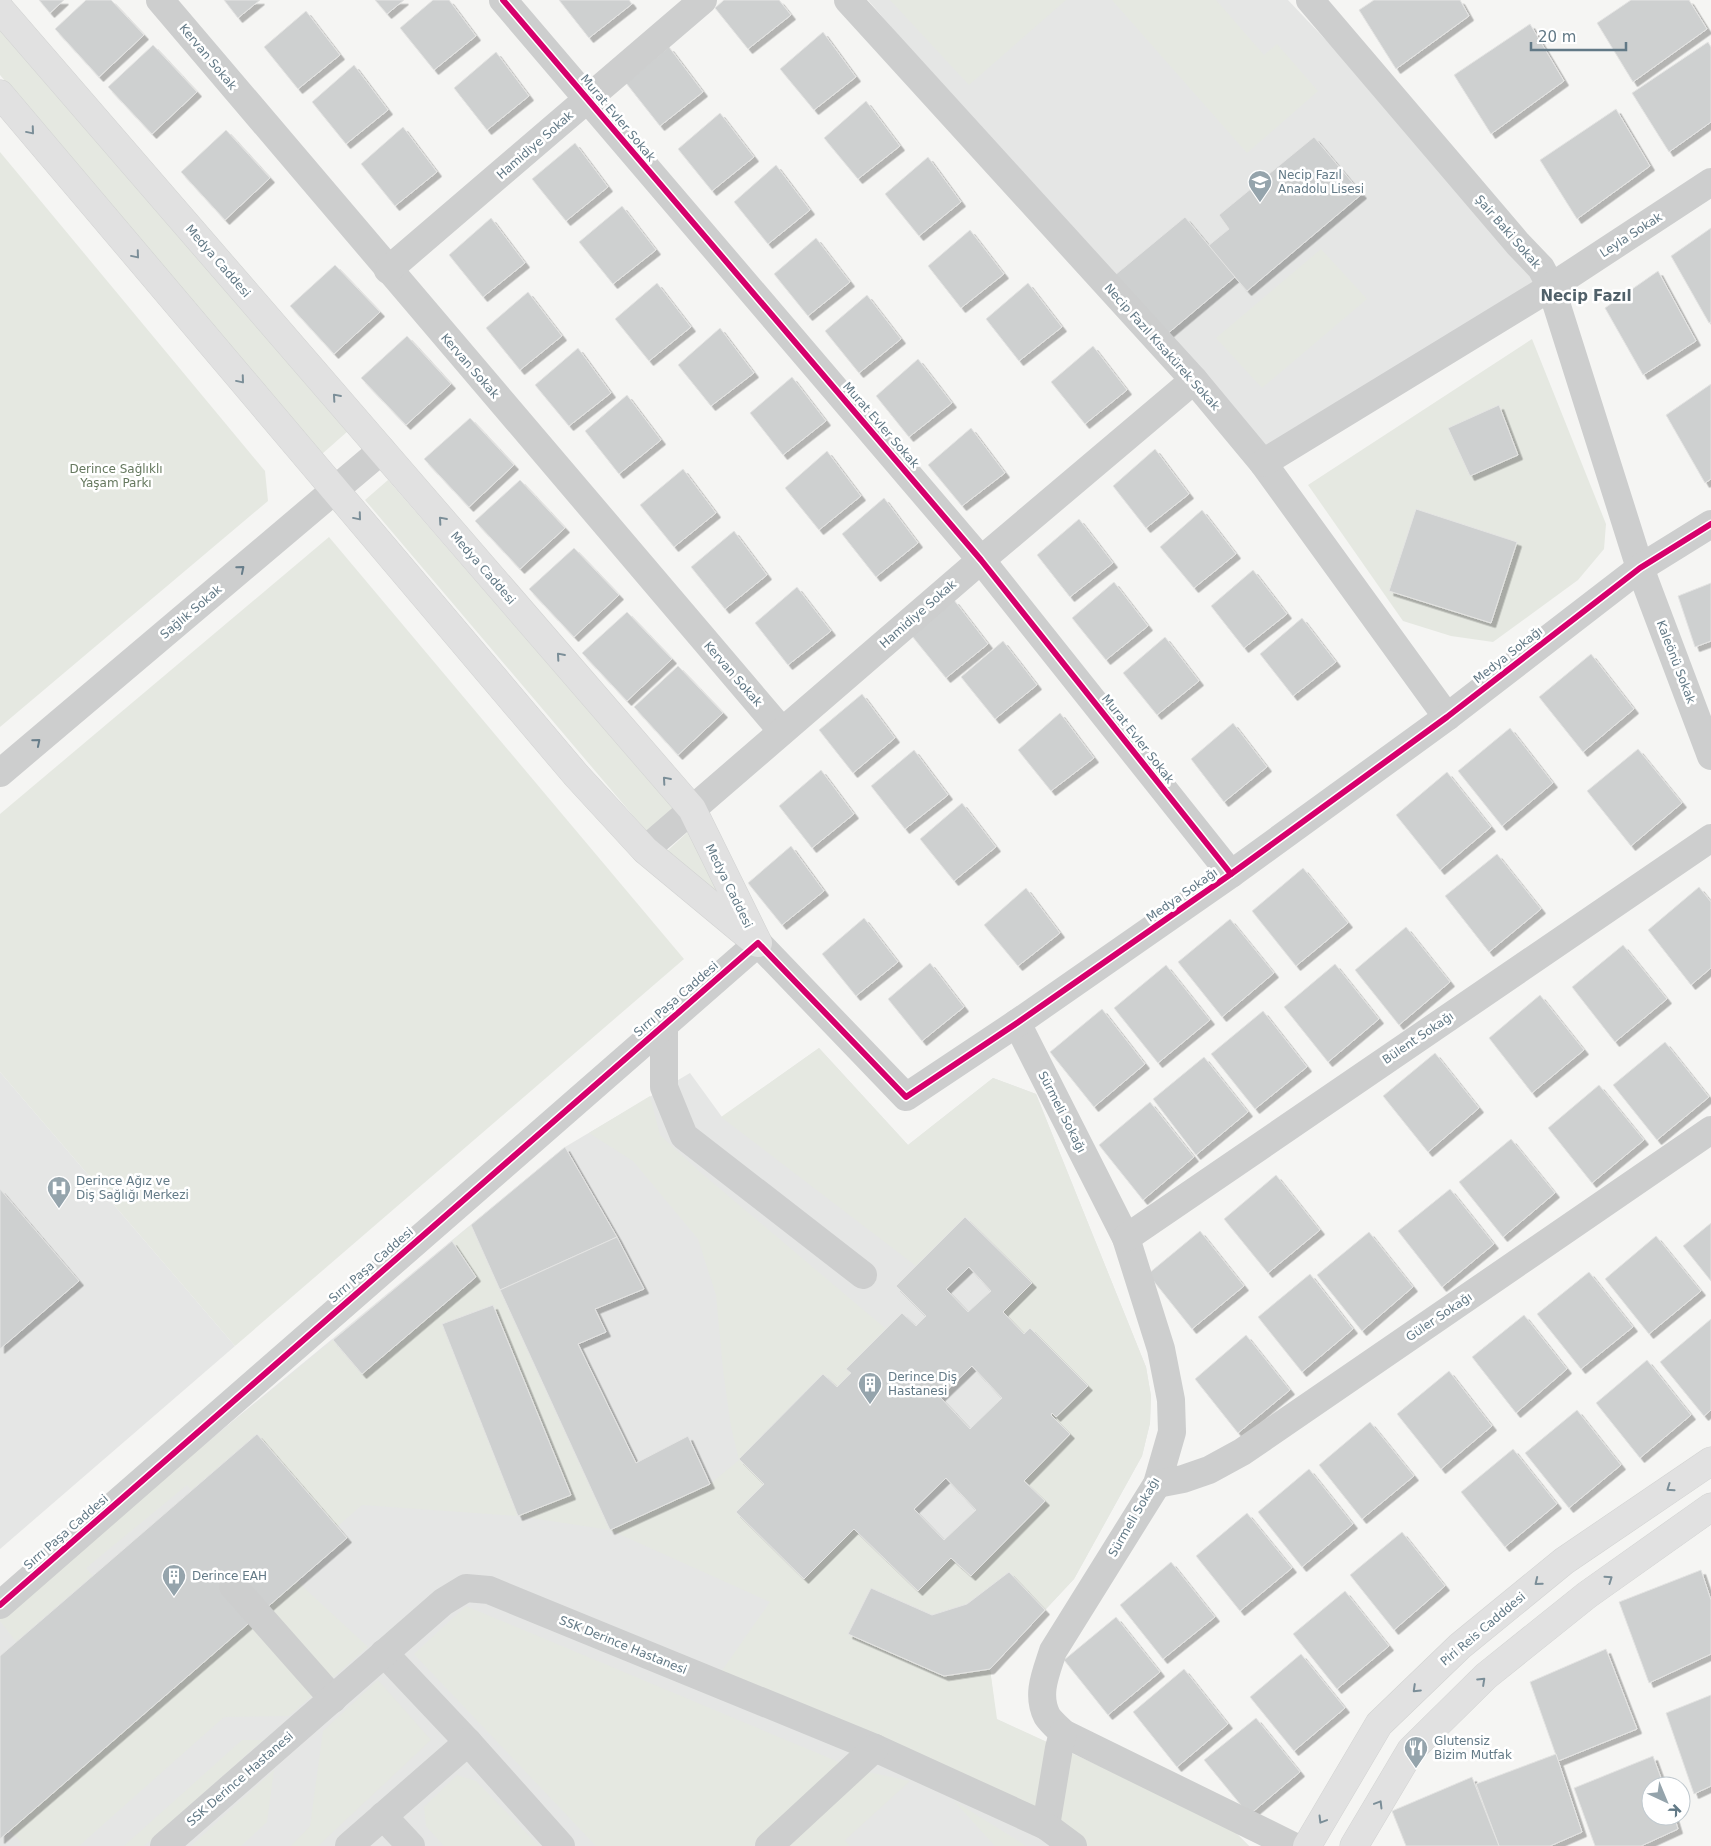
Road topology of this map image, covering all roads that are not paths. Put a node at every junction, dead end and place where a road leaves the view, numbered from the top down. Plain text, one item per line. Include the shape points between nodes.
1 (160, 0) edge
2 (503, 0) edge
3 (703, 0) edge
4 (848, 0) edge
5 (1310, 0) edge
6 (0, 8) edge
7 (0, 94) edge
8 (588, 100) junction
9 (1711, 182) edge
10 (388, 270) junction
11 (1551, 287) junction
12 (1194, 380) junction
13 (382, 450) junction
14 (1262, 463) junction
15 (334, 490) junction
16 (1711, 524) edge
17 (981, 560) junction
18 (1640, 568) junction
19 (1447, 717) junction
20 (782, 731) junction
21 (1711, 756) edge
22 (0, 773) edge
23 (692, 809) junction
24 (1711, 838) edge
25 (645, 850) junction
26 (1231, 874) junction
27 (758, 944) junction
28 (1017, 1023) junction
29 (664, 1024) junction
30 (1711, 1130) edge
31 (1126, 1238) junction
32 (863, 1275) dead end
33 (1711, 1461) edge
34 (1157, 1484) junction
35 (1711, 1507) edge
36 (233, 1586) dead end
37 (0, 1604) edge
38 (384, 1653) junction
39 (333, 1699) junction
40 (1064, 1733) junction
41 (468, 1742) junction
42 (875, 1748) junction
43 (383, 1816) junction
44 (1046, 1826) junction
45 (164, 1846) edge
46 (349, 1846) edge
47 (411, 1846) edge
48 (561, 1846) edge
49 (769, 1846) edge
50 (1073, 1846) edge
51 (1293, 1846) edge
52 (1307, 1846) edge
53 (1354, 1846) edge

1 - 10 street, Kervan Sokak
2 - 8 street, Murat Evler Sokak
3 - 8 street, Hamidiye Sokak
4 - 12 street, Necip Fazıl Kısakürek Sokak
5 - 11 street, Şair Baki Sokak via 1541,268
13 -> 6 main road, Medya Caddesi
7 -> 15 main road, Medya Caddesi
8 - 10 street, Hamidiye Sokak
8 - 17 street, Murat Evler Sokak
9 - 11 street, Leyla Sokak
10 - 20 street, Kervan Sokak
11 - 14 street, Leyla Sokak
11 - 18 street, Şair Baki Sokak
12 - 14 street, Necip Fazıl Kısakürek Sokak
12 - 17 street, Hamidiye Sokak
13 - 15 street, Sağlık Sokak
23 -> 13 main road, Medya Caddesi
14 - 19 street, Necip Fazıl Kısakürek Sokak
22 -> 15 street, Sağlık Sokak
15 -> 25 main road, Medya Caddesi via 576,775
16 - 18 street, Medya Sokağı
17 - 20 street, Hamidiye Sokak
17 - 26 street, Murat Evler Sokak
18 - 19 street, Medya Sokağı
18 - 21 street, Kaleönü Sokak
19 - 26 street, Medya Sokağı
20 - 23 street, Hamidiye Sokak
23 - 25 street, Hamidiye Sokak
23 - 27 main road, Medya Caddesi
24 - 31 street, Bülent Sokağı
25 - 27 main road, Medya Caddesi
26 - 28 street, Medya Sokağı
27 - 28 street, Medya Sokağı via 906,1097
27 - 29 street, Sırrı Paşa Caddesi
28 - 31 street, Sürmeli Sokağı
29 - 32 street via 664,1087 684,1136
29 - 37 street, Sırrı Paşa Caddesi
30 - 34 street, Güler Sokağı via 1242,1452 1209,1470
31 - 34 street, Sürmeli Sokağı via 1161,1350 1171,1400 1172,1432
33 -> 52 main road, Piri Reis Cadddesi via 1564,1562 1460,1646 1379,1724
34 - 40 street, Sürmeli Sokağı via 1054,1651 1044,1676 1040,1699 1048,1718
53 -> 35 main road via 1411,1750 1486,1676 1587,1595
36 - 39 street
38 - 39 street, SSK Derince Hastanesi
38 - 41 street
38 - 42 street, SSK Derince Hastanesi via 466,1588 489,1590
39 - 45 street, SSK Derince Hastanesi
40 - 44 street
40 - 51 street, Sürmeli Sokağı
41 - 43 street
41 - 48 street
42 - 44 street, SSK Derince Hastanesi
42 - 49 street
43 - 46 street
43 - 47 street
44 - 50 street, SSK Derince Hastanesi

